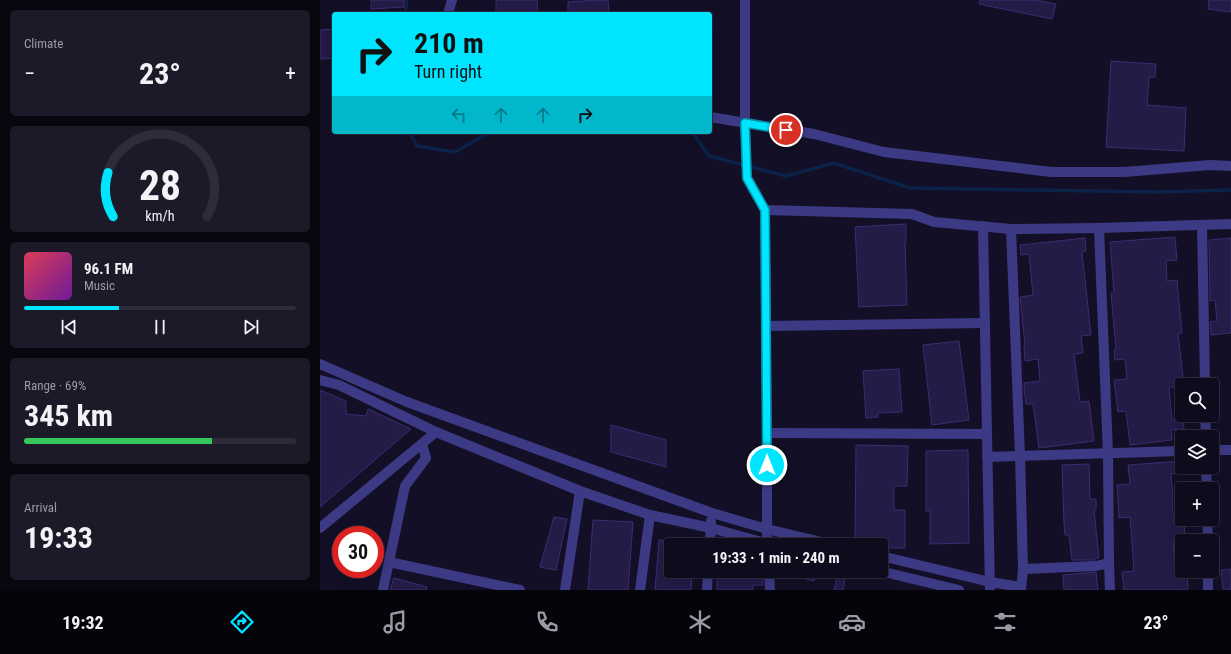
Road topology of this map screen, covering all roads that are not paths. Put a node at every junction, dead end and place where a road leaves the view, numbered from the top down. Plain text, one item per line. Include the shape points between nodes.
1 (452, 0) edge
2 (745, 0) edge
3 (449, 12) edge
4 (712, 117) edge
5 (745, 123) junction
6 (1231, 166) edge
7 (765, 210) junction
8 (1231, 224) edge
9 (1202, 225) junction
10 (983, 226) junction
11 (1099, 228) junction
12 (1012, 229) junction
13 (985, 324) junction
14 (766, 326) junction
15 (320, 364) edge
16 (1205, 378) edge
17 (320, 380) edge
18 (339, 385) junction
19 (436, 432) junction
20 (767, 433) junction
21 (988, 434) junction
22 (422, 444) junction
23 (1219, 450) edge
24 (1231, 450) edge
25 (1175, 451) edge
26 (1108, 454) junction
27 (1020, 455) junction
28 (987, 457) junction
29 (580, 491) junction
30 (712, 513) junction
31 (650, 515) junction
32 (320, 528) edge
33 (711, 528) junction
34 (767, 529) junction
35 (710, 538) edge
36 (745, 538) edge
37 (768, 538) edge
38 (805, 538) edge
39 (888, 558) edge
40 (389, 562) junction
41 (1108, 564) junction
42 (1023, 569) junction
43 (888, 573) edge
44 (708, 578) edge
45 (769, 578) edge
46 (1208, 578) edge
47 (990, 586) edge
48 (1021, 588) edge
49 (383, 590) edge
50 (520, 590) edge
51 (565, 590) edge
52 (640, 590) edge
53 (707, 590) edge
54 (770, 590) edge
55 (959, 590) edge
56 (1110, 590) edge
57 (1208, 590) edge

1 - 3 street
2 - 5 street
4 - 5 street
5 - 6 street via 814,134 884,152 1051,172 1124,172 1210,165
5 - 7 street via 747,178
7 - 10 street via 912,214 934,222
7 - 14 street
8 - 9 street
9 - 11 street
9 - 16 street
10 - 12 street
10 - 13 street
11 - 12 street
11 - 26 street
12 - 27 street
13 - 14 street
13 - 21 street
14 - 20 street
15 - 18 street
15 - 30 street via 407,402
17 - 18 street
18 - 19 street
19 - 22 street
19 - 29 street
20 - 21 street
20 - 34 street
21 - 28 street
22 - 32 street
22 - 40 street via 426,458 405,486
23 - 24 street
25 - 26 street
26 - 27 street
26 - 41 street
27 - 28 street
27 - 42 street
28 - 47 street
29 - 31 street
29 - 51 street
30 - 33 street
30 - 34 street
31 - 33 street
31 - 52 street
33 - 35 street
33 - 36 street
34 - 37 street
34 - 38 street
39 - 47 street
40 - 49 street
40 - 50 street
41 - 42 street
41 - 56 street
42 - 48 street
43 - 55 street
44 - 53 street
45 - 54 street
46 - 57 street
47 - 48 street

